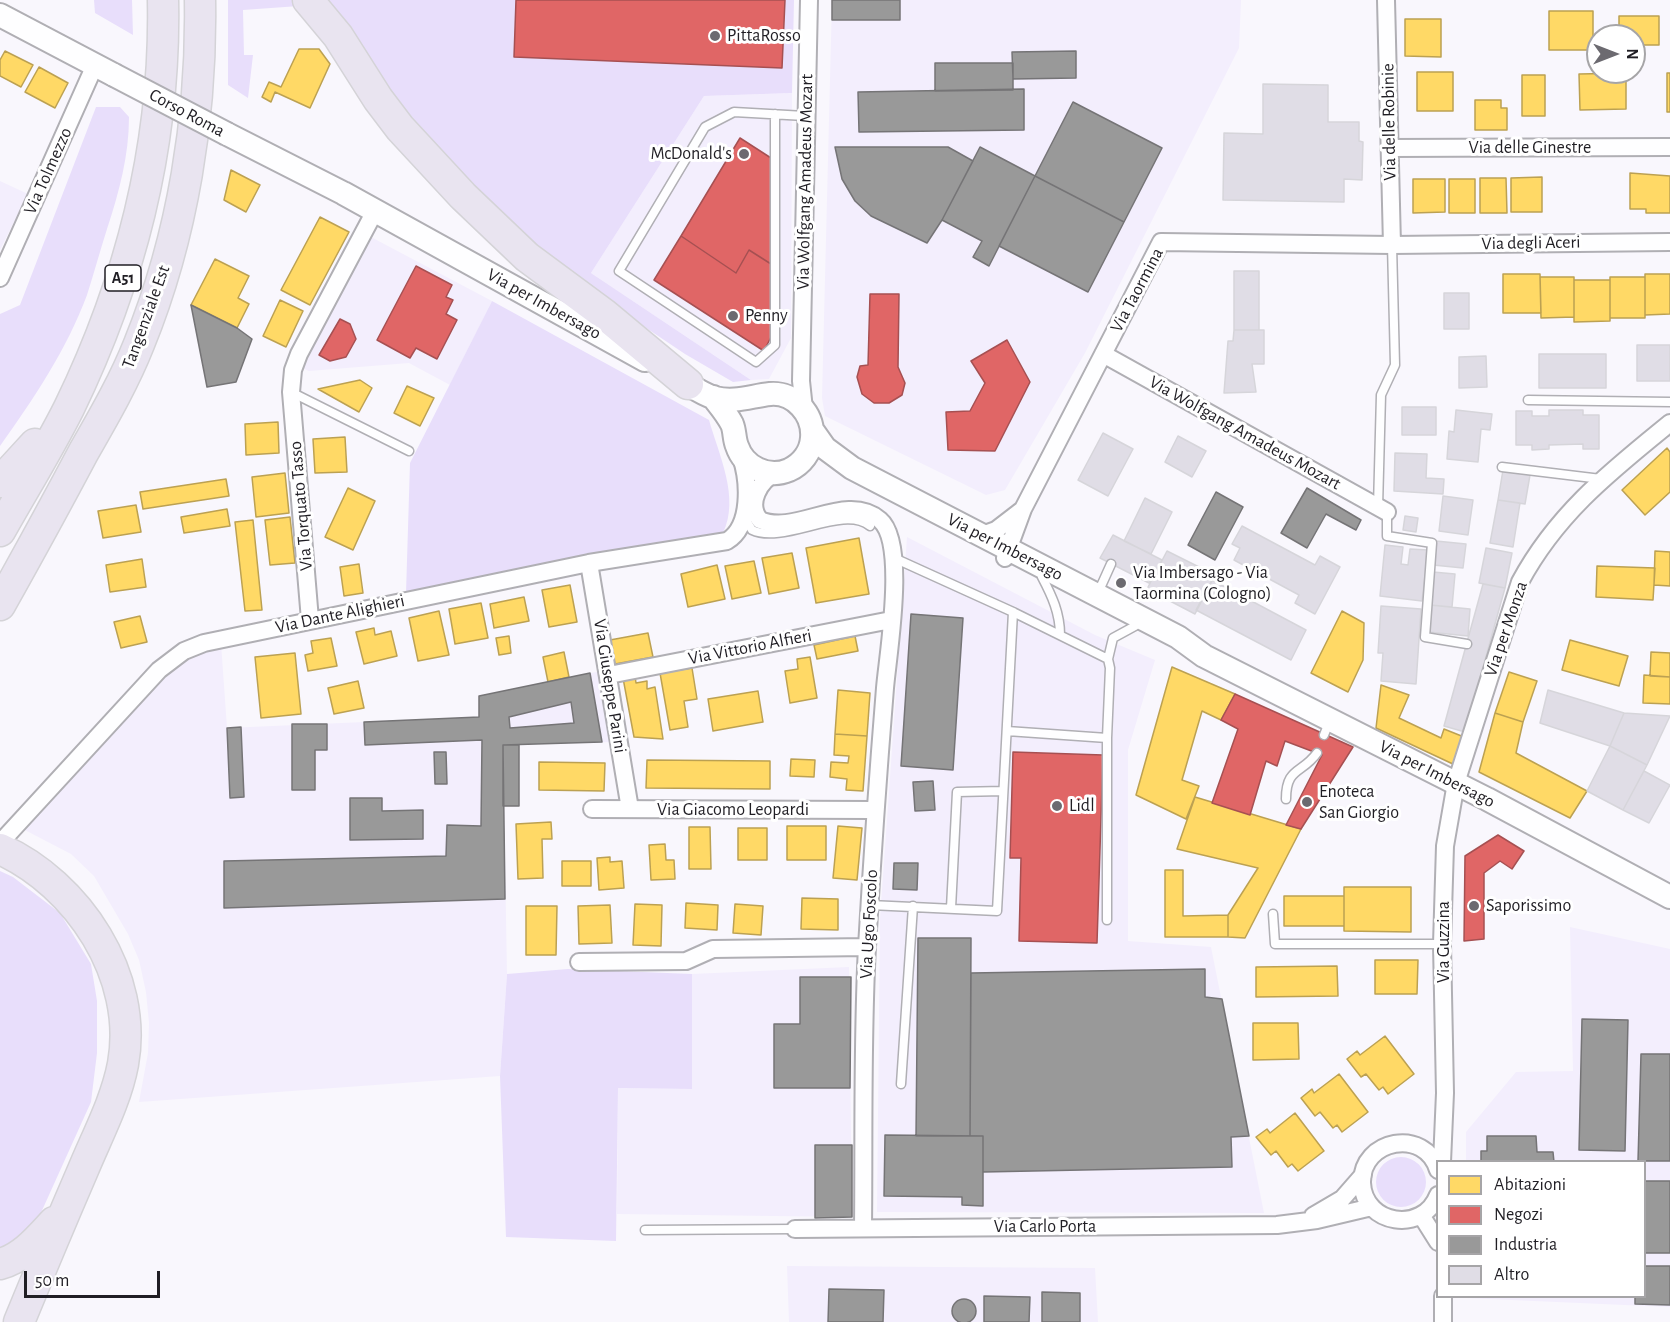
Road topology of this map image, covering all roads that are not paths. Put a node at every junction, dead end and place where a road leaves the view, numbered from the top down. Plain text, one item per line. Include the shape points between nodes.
1 (163, 0) edge
2 (200, 0) edge
3 (308, 0) edge
4 (809, 0) edge
5 (1386, 0) edge
6 (0, 15) edge
7 (105, 70) junction
8 (775, 114) junction
9 (805, 116) junction
10 (1670, 147) edge
11 (1389, 148) junction
12 (375, 211) junction
13 (1670, 242) edge
14 (1392, 245) junction
15 (0, 278) edge
16 (1103, 354) junction
17 (802, 364) junction
18 (688, 384) junction
19 (291, 392) junction
20 (763, 396) junction
21 (714, 397) junction
22 (1528, 400) dead end
23 (1670, 402) edge
24 (68, 409) junction
25 (804, 409) junction
26 (1670, 423) edge
27 (734, 431) junction
28 (813, 431) junction
29 (409, 451) dead end
30 (741, 457) junction
31 (798, 464) junction
32 (1502, 467) dead end
33 (776, 473) junction
34 (1601, 479) junction
35 (0, 482) edge
36 (1023, 509) junction
37 (1382, 510) junction
38 (743, 514) junction
39 (867, 520) junction
40 (0, 531) edge
41 (982, 535) junction
42 (871, 536) dead end
43 (1007, 553) junction
44 (894, 558) junction
45 (589, 563) junction
46 (1111, 564) dead end
47 (1042, 577) junction
48 (1096, 600) junction
49 (0, 605) edge
50 (1014, 612) junction
51 (310, 620) junction
52 (891, 620) junction
53 (1135, 626) junction
54 (1060, 635) junction
55 (1467, 644) dead end
56 (1204, 656) junction
57 (1108, 658) junction
58 (609, 675) junction
59 (1007, 731) junction
60 (1107, 738) junction
61 (1317, 753) dead end
62 (1456, 783) junction
63 (1003, 791) junction
64 (1286, 799) dead end
65 (592, 809) dead end
66 (630, 809) junction
67 (874, 810) junction
68 (0, 843) edge
69 (0, 849) edge
70 (1670, 897) edge
71 (870, 905) junction
72 (914, 906) junction
73 (951, 908) junction
74 (1273, 914) dead end
75 (1107, 920) dead end
76 (1442, 944) junction
77 (867, 946) junction
78 (579, 962) dead end
79 (901, 1084) dead end
80 (1445, 1101) junction
81 (1413, 1144) junction
82 (1442, 1160) edge
83 (1436, 1168) edge
84 (1363, 1175) junction
85 (1436, 1197) edge
86 (1372, 1207) junction
87 (66, 1208) junction
88 (1421, 1215) junction
89 (1296, 1224) junction
90 (863, 1228) junction
91 (795, 1229) joint
92 (645, 1230) dead end
93 (1436, 1240) edge
94 (0, 1264) edge
95 (1443, 1298) edge
96 (19, 1322) edge
97 (1443, 1322) edge

1 - 24 highway, Tangenziale Est / A51 via 157,115 142,208 113,306
2 - 49 highway, Tangenziale Est / A51 via 199,76 188,163 170,246 149,316 118,389
3 - 18 highway via 338,36 400,128 463,196 527,257
4 - 9 street, Via Wolfgang Amadeus Mozart
5 - 11 street, Via delle Robinie
6 - 7 main road, Corso Roma
7 - 12 main road, Corso Roma, bridge
7 - 15 street, Via Tolmezzo
8 - 8 lane via 734,112 705,127 619,272 756,362 775,345
8 - 9 lane
9 - 17 street, Via Wolfgang Amadeus Mozart
10 - 11 street, Via delle Ginestre
11 - 14 street, Via delle Robinie
12 - 18 main road, Via per Imbersago
12 - 19 street, Via Torquato Tasso via 299,354
13 - 14 street, Via degli Aceri
14 - 16 street, Via Taormina via 1161,242
14 - 37 lane via 1395,365 1381,395
16 - 36 street, Via Taormina
16 - 37 street, Via Wolfgang Amadeus Mozart
17 - 20 street via 795,377
17 - 25 street, Via Wolfgang Amadeus Mozart
18 - 21 main road, Via per Imbersago
19 - 29 lane
19 - 51 street, Via Torquato Tasso
20 - 21 main road, Via per Imbersago via 741,400
20 - 25 main road, Via per Imbersago via 783,395
20 - 27 main road via 746,406
21 - 27 main road
22 - 23 lane
24 - 35 highway
24 - 40 highway, Tangenziale Est / A51
25 - 28 main road, Via per Imbersago
26 - 34 street, Via per Monza
27 - 30 main road
28 - 31 main road via 807,455
28 - 41 main road, Via per Imbersago via 825,448 852,468
30 - 33 main road via 764,472
30 - 38 street, Via Dante Alighieri via 748,484
31 - 33 main road
31 - 43 main road, Via per Imbersago via 849,476
32 - 34 lane
33 - 39 street via 767,477 757,490 756,513 765,522 781,523 842,512
34 - 62 street, Via per Monza via 1568,512 1532,558 1520,582 1493,649
36 - 41 street, Via Taormina via 996,530
36 - 43 street, Via Taormina
37 - 55 lane via 1387,536 1432,543 1425,637
38 - 39 lane via 748,527 767,534
38 - 45 street, Via Dante Alighieri via 737,532 727,541
39 - 42 lane
39 - 44 street via 873,515 885,527 893,543
41 - 43 main road, Via per Imbersago
43 - 47 main road, Via per Imbersago
43 - 48 main road, Via per Imbersago
44 - 50 lane
44 - 52 street
45 - 51 street, Via Dante Alighieri
45 - 58 street, Via Giuseppe Parini
46 - 48 lane
47 - 48 main road, Via per Imbersago
47 - 54 lane via 1056,606
48 - 53 main road, Via per Imbersago
48 - 56 main road, Via per Imbersago via 1178,637
50 - 54 lane
50 - 59 lane
51 - 68 street, Via Dante Alighieri via 184,651 159,670
52 - 58 street, Via Vittorio Alfieri
52 - 67 street, Via Ugo Foscolo
53 - 56 main road, Via per Imbersago
53 - 57 lane via 1113,638
54 - 57 lane
56 - 62 main road, Via per Imbersago via 1327,727
57 - 60 lane
58 - 66 street, Via Giuseppe Parini
59 - 60 lane
59 - 63 lane
60 - 75 lane
61 - 64 lane via 1309,764 1291,773
62 - 70 main road, Via per Imbersago
62 - 76 street, Via Guzzina via 1445,846
63 - 73 lane via 957,792
63 - 73 lane via 997,911
65 - 66 street, Via Giacomo Leopardi
66 - 67 street, Via Giacomo Leopardi
67 - 71 street, Via Ugo Foscolo
69 - 87 highway via 45,876 86,920 107,958 120,997 123,1063 112,1102
71 - 72 lane
71 - 77 street, Via Ugo Foscolo
72 - 73 lane
72 - 79 lane
74 - 76 lane via 1275,944
76 - 80 street, Via Guzzina
77 - 78 street via 713,949 686,961
77 - 90 street, Via Ugo Foscolo
80 - 81 street, Via Guzzina via 1435,1130 1422,1142
80 - 82 street, Via Guzzina
81 - 83 street via 1428,1152
81 - 84 street, Via Carlo Porta via 1398,1142 1384,1146 1372,1156
84 - 86 street via 1365,1196
84 - 89 street, Via Carlo Porta via 1342,1199
85 - 88 street
86 - 88 street via 1399,1221
86 - 89 street, Via Carlo Porta
87 - 94 highway via 31,1247
87 - 96 highway
88 - 93 street
89 - 90 street, Via Carlo Porta
90 - 91 street, Via Carlo Porta
91 - 92 lane
95 - 97 street

